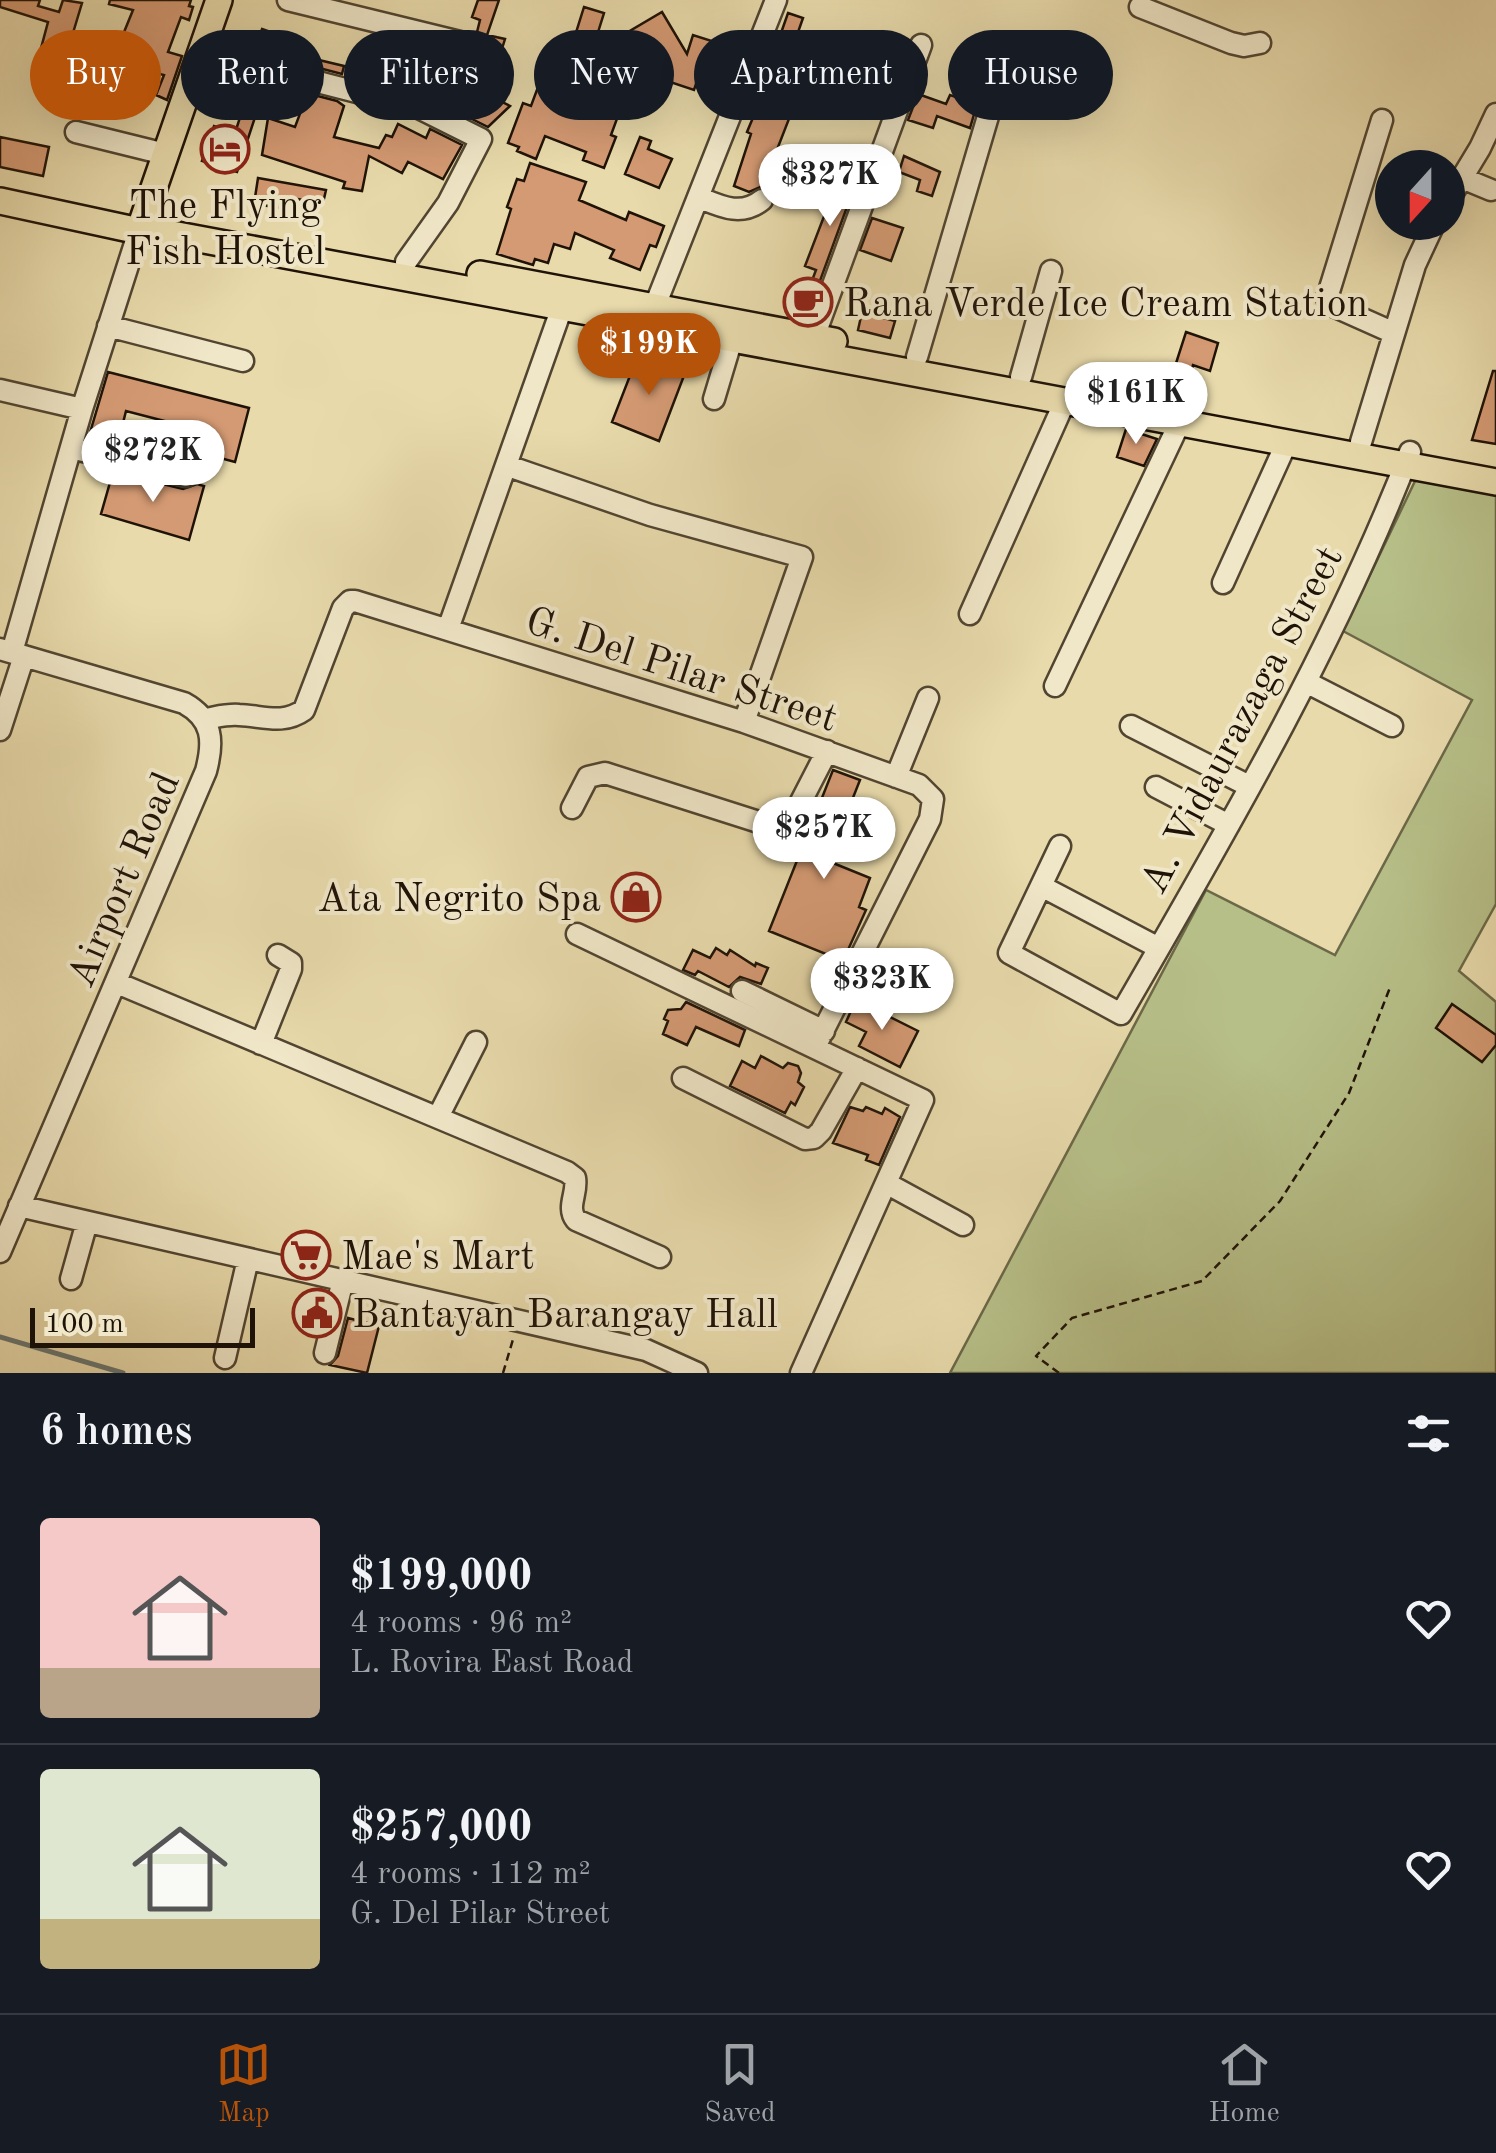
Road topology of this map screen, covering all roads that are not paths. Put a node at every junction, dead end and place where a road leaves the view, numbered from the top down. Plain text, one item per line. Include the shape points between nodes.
1 (219, 0) edge
2 (288, 0) edge
3 (773, 1) edge
4 (1134, 2) edge
5 (209, 30) edge
6 (411, 30) edge
7 (1260, 43) dead end
8 (324, 83) edge
9 (181, 110) edge
10 (1496, 114) edge
11 (894, 120) edge
12 (987, 120) edge
13 (1382, 120) dead end
14 (76, 132) dead end
15 (165, 154) junction
16 (1465, 172) edge
17 (1465, 179) edge
18 (1491, 190) dead end
19 (698, 197) junction
20 (762, 200) dead end
21 (0, 201) edge
22 (132, 224) junction
23 (1427, 240) edge
24 (351, 260) junction
25 (406, 262) junction
26 (1052, 271) dead end
27 (565, 298) junction
28 (652, 315) junction
29 (108, 326) junction
30 (1394, 334) junction
31 (814, 337) junction
32 (732, 339) junction
33 (869, 356) junction
34 (917, 357) junction
35 (243, 362) dead end
36 (1043, 389) junction
37 (0, 390) edge
38 (714, 399) dead end
39 (82, 408) junction
40 (1179, 424) junction
41 (1227, 424) junction
42 (1361, 442) junction
43 (1286, 444) junction
44 (71, 448) junction
45 (1408, 458) junction
46 (508, 466) junction
47 (1496, 468) edge
48 (186, 476) dead end
49 (1496, 482) edge
50 (1223, 583) dead end
51 (970, 614) dead end
52 (448, 629) junction
53 (12, 652) edge
54 (1306, 682) junction
55 (1055, 686) dead end
56 (928, 698) dead end
57 (205, 719) junction
58 (744, 722) junction
59 (1131, 726) dead end
60 (1392, 726) dead end
61 (0, 730) edge
62 (827, 751) junction
63 (896, 776) junction
64 (1250, 786) junction
65 (1156, 787) dead end
66 (572, 808) dead end
67 (1229, 825) junction
68 (1060, 846) dead end
69 (1041, 886) junction
70 (577, 934) dead end
71 (1159, 948) junction
72 (278, 954) dead end
73 (116, 984) junction
74 (742, 991) dead end
75 (820, 1039) junction
76 (476, 1042) dead end
77 (262, 1044) junction
78 (858, 1068) junction
79 (682, 1078) dead end
80 (438, 1117) junction
81 (886, 1183) junction
82 (20, 1206) junction
83 (88, 1222) junction
84 (964, 1225) dead end
85 (0, 1252) edge
86 (660, 1257) dead end
87 (248, 1259) junction
88 (71, 1279) dead end
89 (343, 1280) junction
90 (325, 1353) dead end
91 (225, 1358) dead end
92 (697, 1373) edge
93 (800, 1373) edge

1 - 5 main road
2 - 6 street
3 - 19 street
4 - 7 street via 1231,42
8 - 25 street via 419,108 481,139 448,203
9 - 15 main road
10 - 16 street
11 - 31 street
12 - 34 street
13 - 30 street via 1328,298
14 - 15 street
15 - 22 main road
17 - 18 street
19 - 20 street via 741,210
19 - 28 street
21 - 22 main road
22 - 24 main road via 175,220
22 - 29 street
23 - 30 street
24 - 25 main road
24 - 27 main road
25 - 27 main road
26 - 36 street
27 - 28 main road
27 - 46 street
28 - 31 main road
28 - 32 main road
29 - 35 street
29 - 39 street
30 - 42 street
31 - 33 main road
32 - 33 main road
32 - 38 street
33 - 34 main road
33 - 36 main road
34 - 36 main road
36 - 40 main road
36 - 41 main road
36 - 51 street
37 - 39 street
39 - 44 street
40 - 41 main road
40 - 55 street
41 - 42 main road
41 - 43 main road
42 - 45 main road
43 - 45 main road
43 - 50 street
44 - 48 street
44 - 53 street
45 - 47 main road
45 - 49 main road
45 - 54 street, A. Vidaurazaga Street
46 - 52 street
46 - 58 street via 650,516 802,557
52 - 57 street, G. Del Pilar Street via 350,601 304,710 279,720
52 - 58 street, G. Del Pilar Street
53 - 57 street via 171,698
53 - 61 street
54 - 60 street
54 - 64 street, A. Vidaurazaga Street
56 - 63 street
57 - 73 street, Airport Road via 212,742 206,771
58 - 62 street, G. Del Pilar Street
59 - 64 street
62 - 63 street, G. Del Pilar Street
62 - 66 street via 784,826 605,774 588,777
63 - 75 street, G. Del Pilar Street via 928,791 933,809
64 - 67 street, A. Vidaurazaga Street
65 - 67 street
67 - 71 street, A. Vidaurazaga Street
68 - 69 street
69 - 71 street
69 - 71 street, A. Vidaurazaga Street via 1009,953 1121,1014
70 - 75 street
72 - 77 street via 291,969
73 - 77 street
73 - 82 street, Airport Road
74 - 75 street
75 - 78 street
76 - 80 street
77 - 80 street
78 - 79 street via 822,1130 805,1139
78 - 81 street via 923,1100
80 - 86 street via 567,1172 575,1178 576,1220
81 - 84 street
81 - 93 street
82 - 83 street
82 - 85 street, Airport Road
83 - 87 street
83 - 88 street
87 - 89 street
87 - 91 street
89 - 90 street
89 - 92 street via 646,1350

